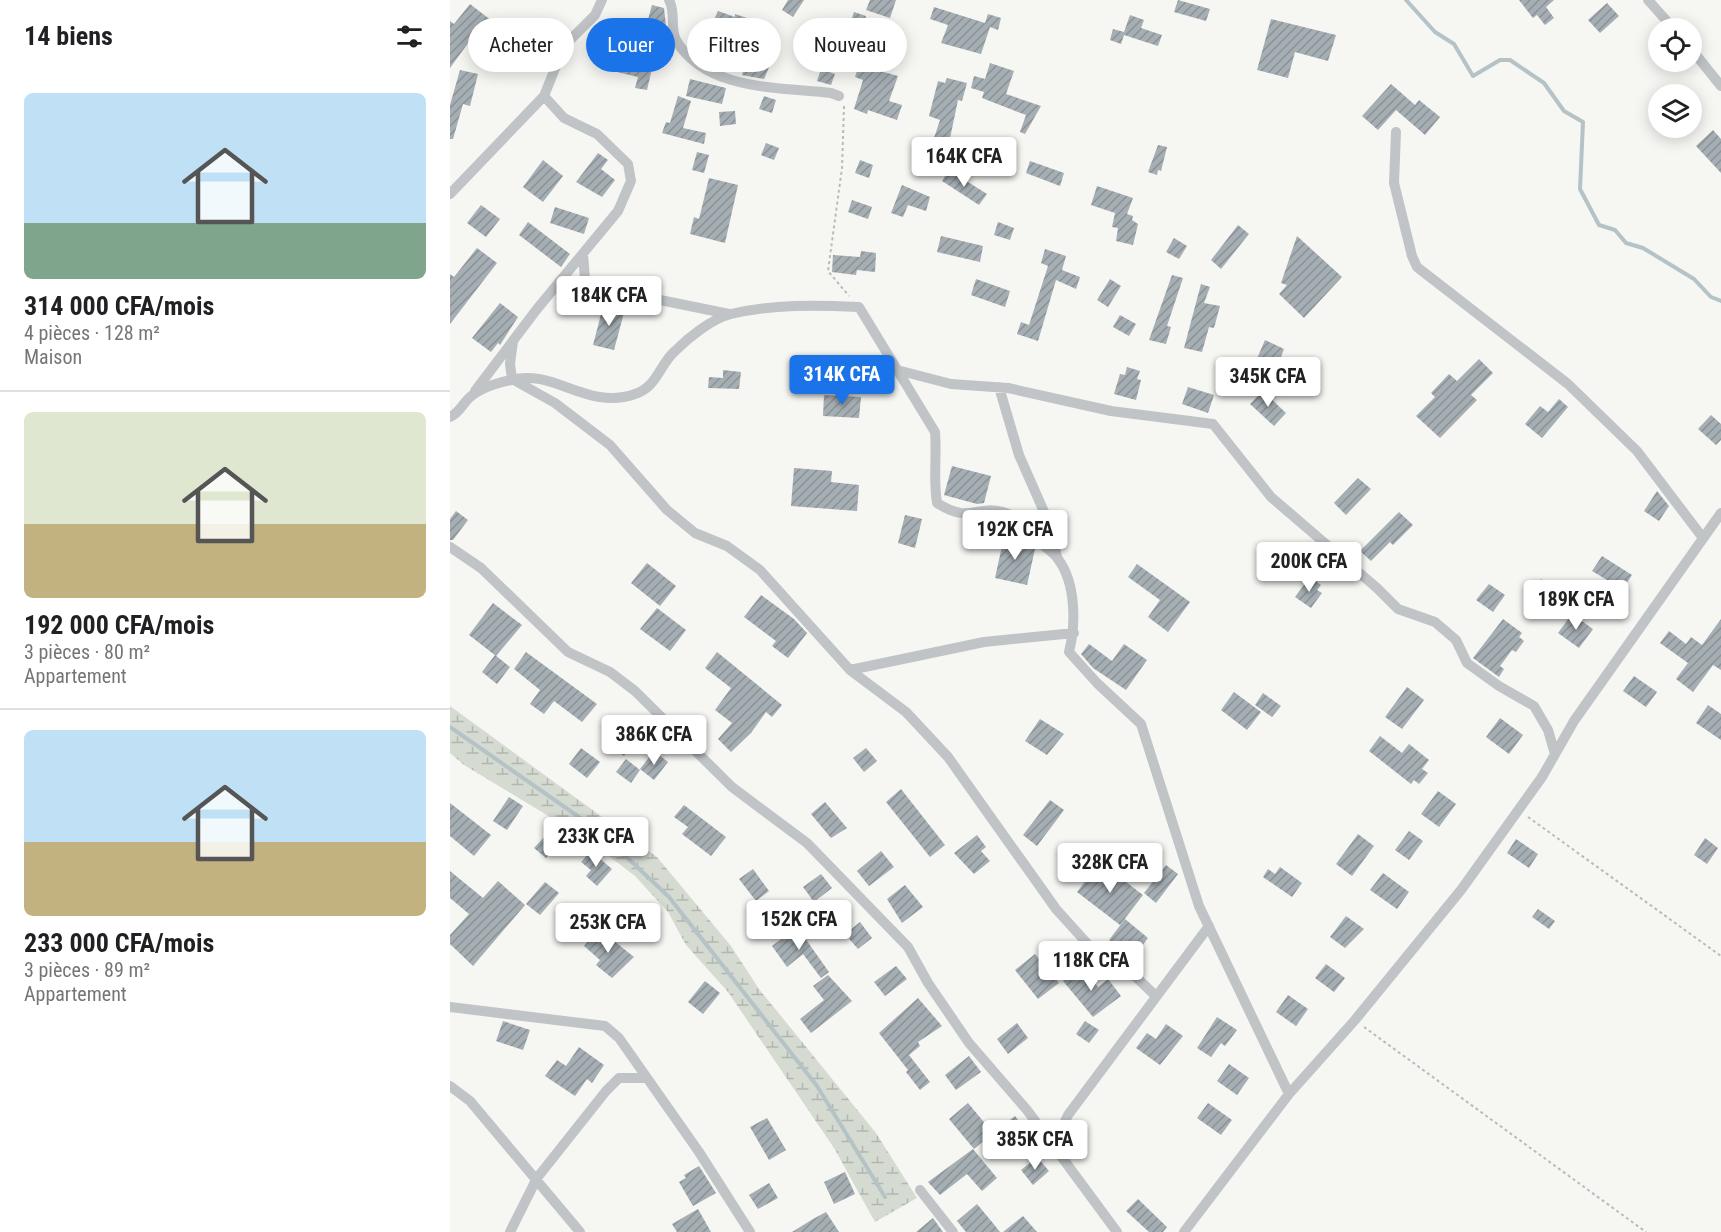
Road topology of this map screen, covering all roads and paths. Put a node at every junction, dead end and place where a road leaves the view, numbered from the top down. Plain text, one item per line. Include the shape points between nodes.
1 (602, 0) edge
2 (669, 0) edge
3 (1648, 0) edge
4 (1664, 18) edge
5 (1702, 63) edge
6 (1721, 87) edge
7 (544, 96) junction
8 (839, 96) joint
9 (1396, 132) dead end
10 (450, 194) edge
11 (583, 254) junction
12 (859, 308) junction
13 (729, 314) junction
14 (513, 341) junction
15 (897, 370) junction
16 (513, 379) junction
17 (999, 387) junction
18 (469, 399) junction
19 (450, 417) edge
20 (1721, 513) edge
21 (1703, 538) junction
22 (450, 547) edge
23 (1057, 557) junction
24 (1074, 633) junction
25 (850, 670) junction
26 (1555, 754) junction
27 (1518, 810) junction
28 (1209, 926) junction
29 (1721, 956) edge
30 (1156, 996) junction
31 (450, 1007) edge
32 (1355, 1020) junction
33 (646, 1078) junction
34 (450, 1086) edge
35 (1289, 1094) junction
36 (1065, 1161) junction
37 (537, 1178) junction
38 (920, 1190) dead end
39 (510, 1232) edge
40 (580, 1232) edge
41 (750, 1232) edge
42 (953, 1232) edge
43 (1117, 1232) edge
44 (1184, 1232) edge
45 (1646, 1232) edge

1 - 7 street via 595,15 564,46
2 - 8 street via 675,38 695,64 720,76 757,85
3 - 4 street
5 - 6 street
7 - 10 street
7 - 11 street via 564,118 597,134 628,164 631,181 618,211
8 - 12 path via 844,103 842,168 828,271
9 - 21 street via 1394,183 1417,267 1576,392 1637,451
11 - 13 street via 585,279 606,289
11 - 14 street
12 - 13 street via 804,305
12 - 15 street
13 - 16 street via 692,336 671,354 650,387 634,395 586,396 532,377
14 - 16 street
14 - 18 street
15 - 17 street via 951,384
15 - 23 street via 935,432 937,456 933,477 937,503 963,515 1003,512 1018,520
16 - 18 street via 484,388
16 - 25 street via 555,403 610,445 667,510 695,534 727,546 760,570
17 - 23 street via 1019,455 1049,523
17 - 26 street via 1111,411 1213,424 1271,497 1398,609 1435,622 1456,640 1467,663 1534,706 1548,730
18 - 19 street
20 - 21 street
21 - 26 street
22 - 36 street via 481,568 568,652 610,672 635,691 732,787 807,843 908,946 969,1043
23 - 24 street via 1065,571 1072,601
24 - 25 street via 984,642
24 - 28 street via 1069,652 1141,724 1199,906
25 - 30 street via 906,711 948,757 1056,909 1104,961 1136,977
26 - 27 street
27 - 29 path
27 - 32 street via 1461,890
28 - 30 street
28 - 35 street
30 - 36 street via 1068,1115 1062,1128
31 - 33 street via 605,1026 619,1038
32 - 35 street
32 - 45 path
33 - 37 street via 619,1078
33 - 41 street
34 - 37 street via 470,1101
35 - 44 street
36 - 43 street
37 - 39 street
37 - 40 street
38 - 42 street

